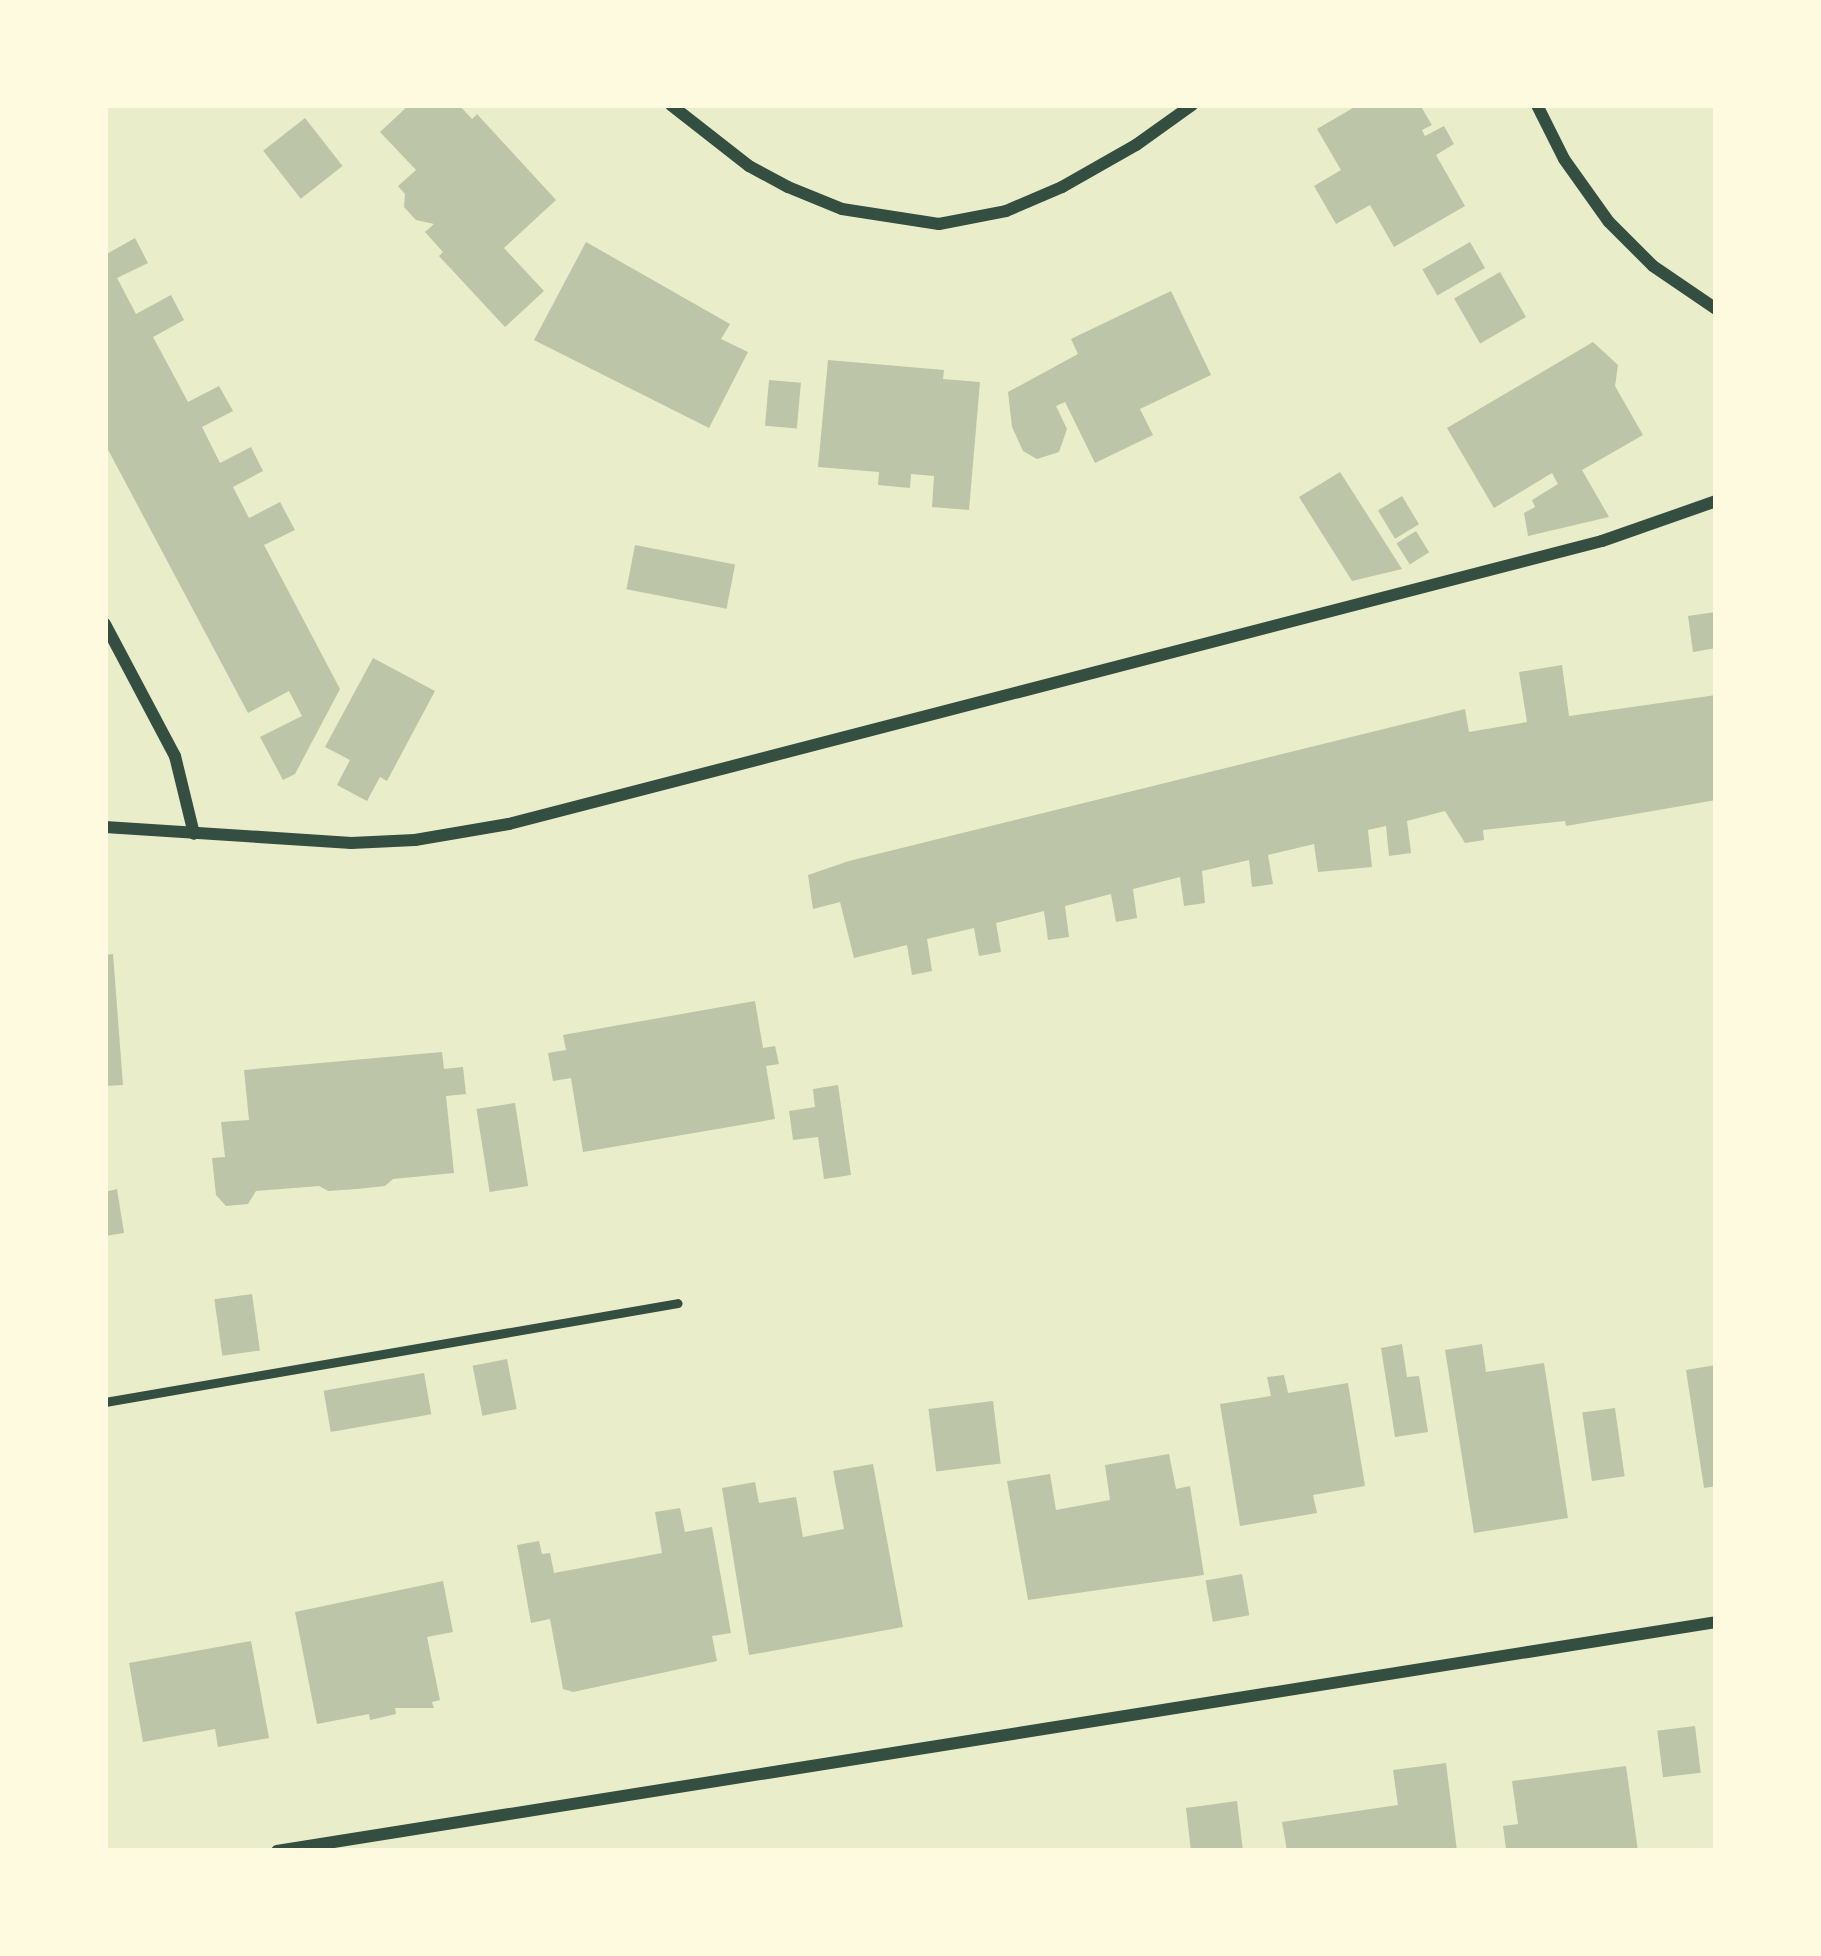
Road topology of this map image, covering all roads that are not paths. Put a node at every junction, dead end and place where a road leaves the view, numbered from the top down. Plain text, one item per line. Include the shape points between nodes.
1 (671, 105) edge
2 (1192, 105) edge
3 (1537, 105) edge
4 (1716, 308) edge
5 (1716, 501) edge
6 (105, 624) edge
7 (105, 827) edge
8 (194, 834) junction
9 (679, 1303) dead end
10 (105, 1402) edge
11 (1716, 1622) edge
12 (301, 1849) edge
13 (277, 1851) edge

1 - 2 street via 788,187 842,209 939,224 1006,212 1062,187
3 - 4 street via 1609,222 1680,287
5 - 8 street via 1602,542 509,824 351,843
6 - 8 street via 175,756
7 - 8 street
9 - 10 lane
11 - 12 street
12 - 13 street

